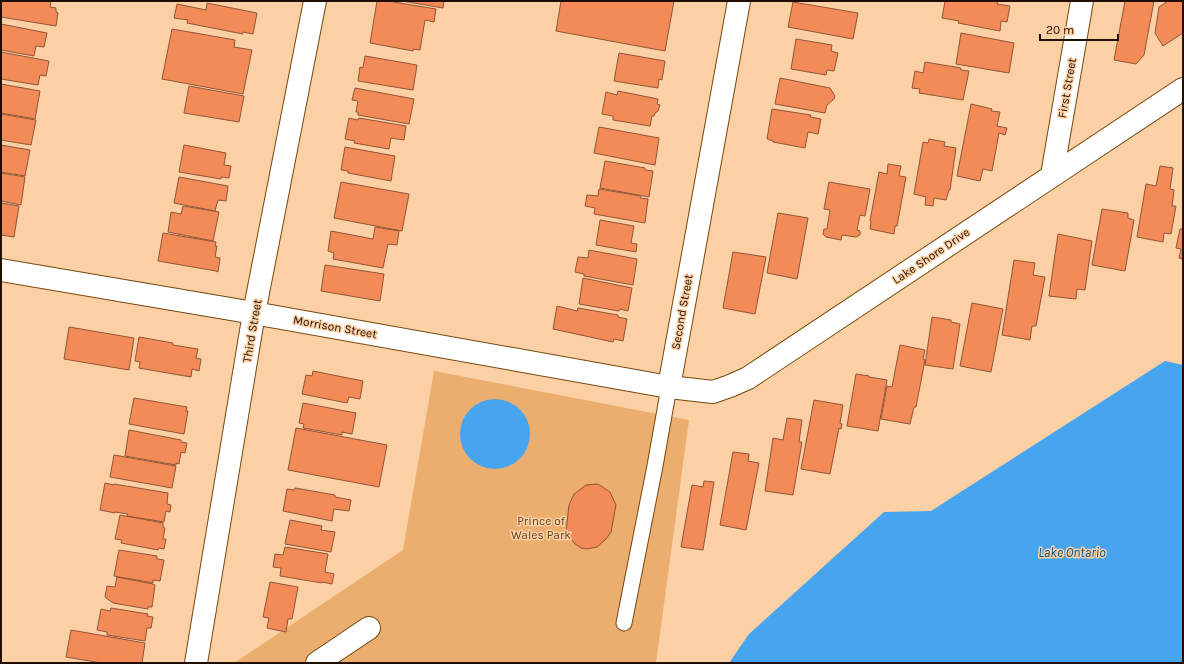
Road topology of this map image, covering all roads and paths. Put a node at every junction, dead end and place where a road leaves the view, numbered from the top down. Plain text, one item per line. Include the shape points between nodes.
1 (315, 1) edge
2 (739, 1) edge
3 (1082, 1) edge
4 (1183, 89) edge
5 (1052, 175) junction
6 (1, 270) edge
7 (254, 313) junction
8 (668, 387) junction
9 (624, 623) dead end
10 (369, 628) dead end
11 (196, 663) edge
12 (317, 663) edge

1 - 7 street, Third Street
2 - 8 street, Second Street
3 - 5 street, First Street
4 - 5 street, Lake Shore Drive
5 - 8 street, Lake Shore Drive via 748,378 713,392
6 - 7 street, Morrison Street
7 - 8 street, Morrison Street
7 - 11 street, Third Street
8 - 9 lane, Second Street
10 - 12 street

